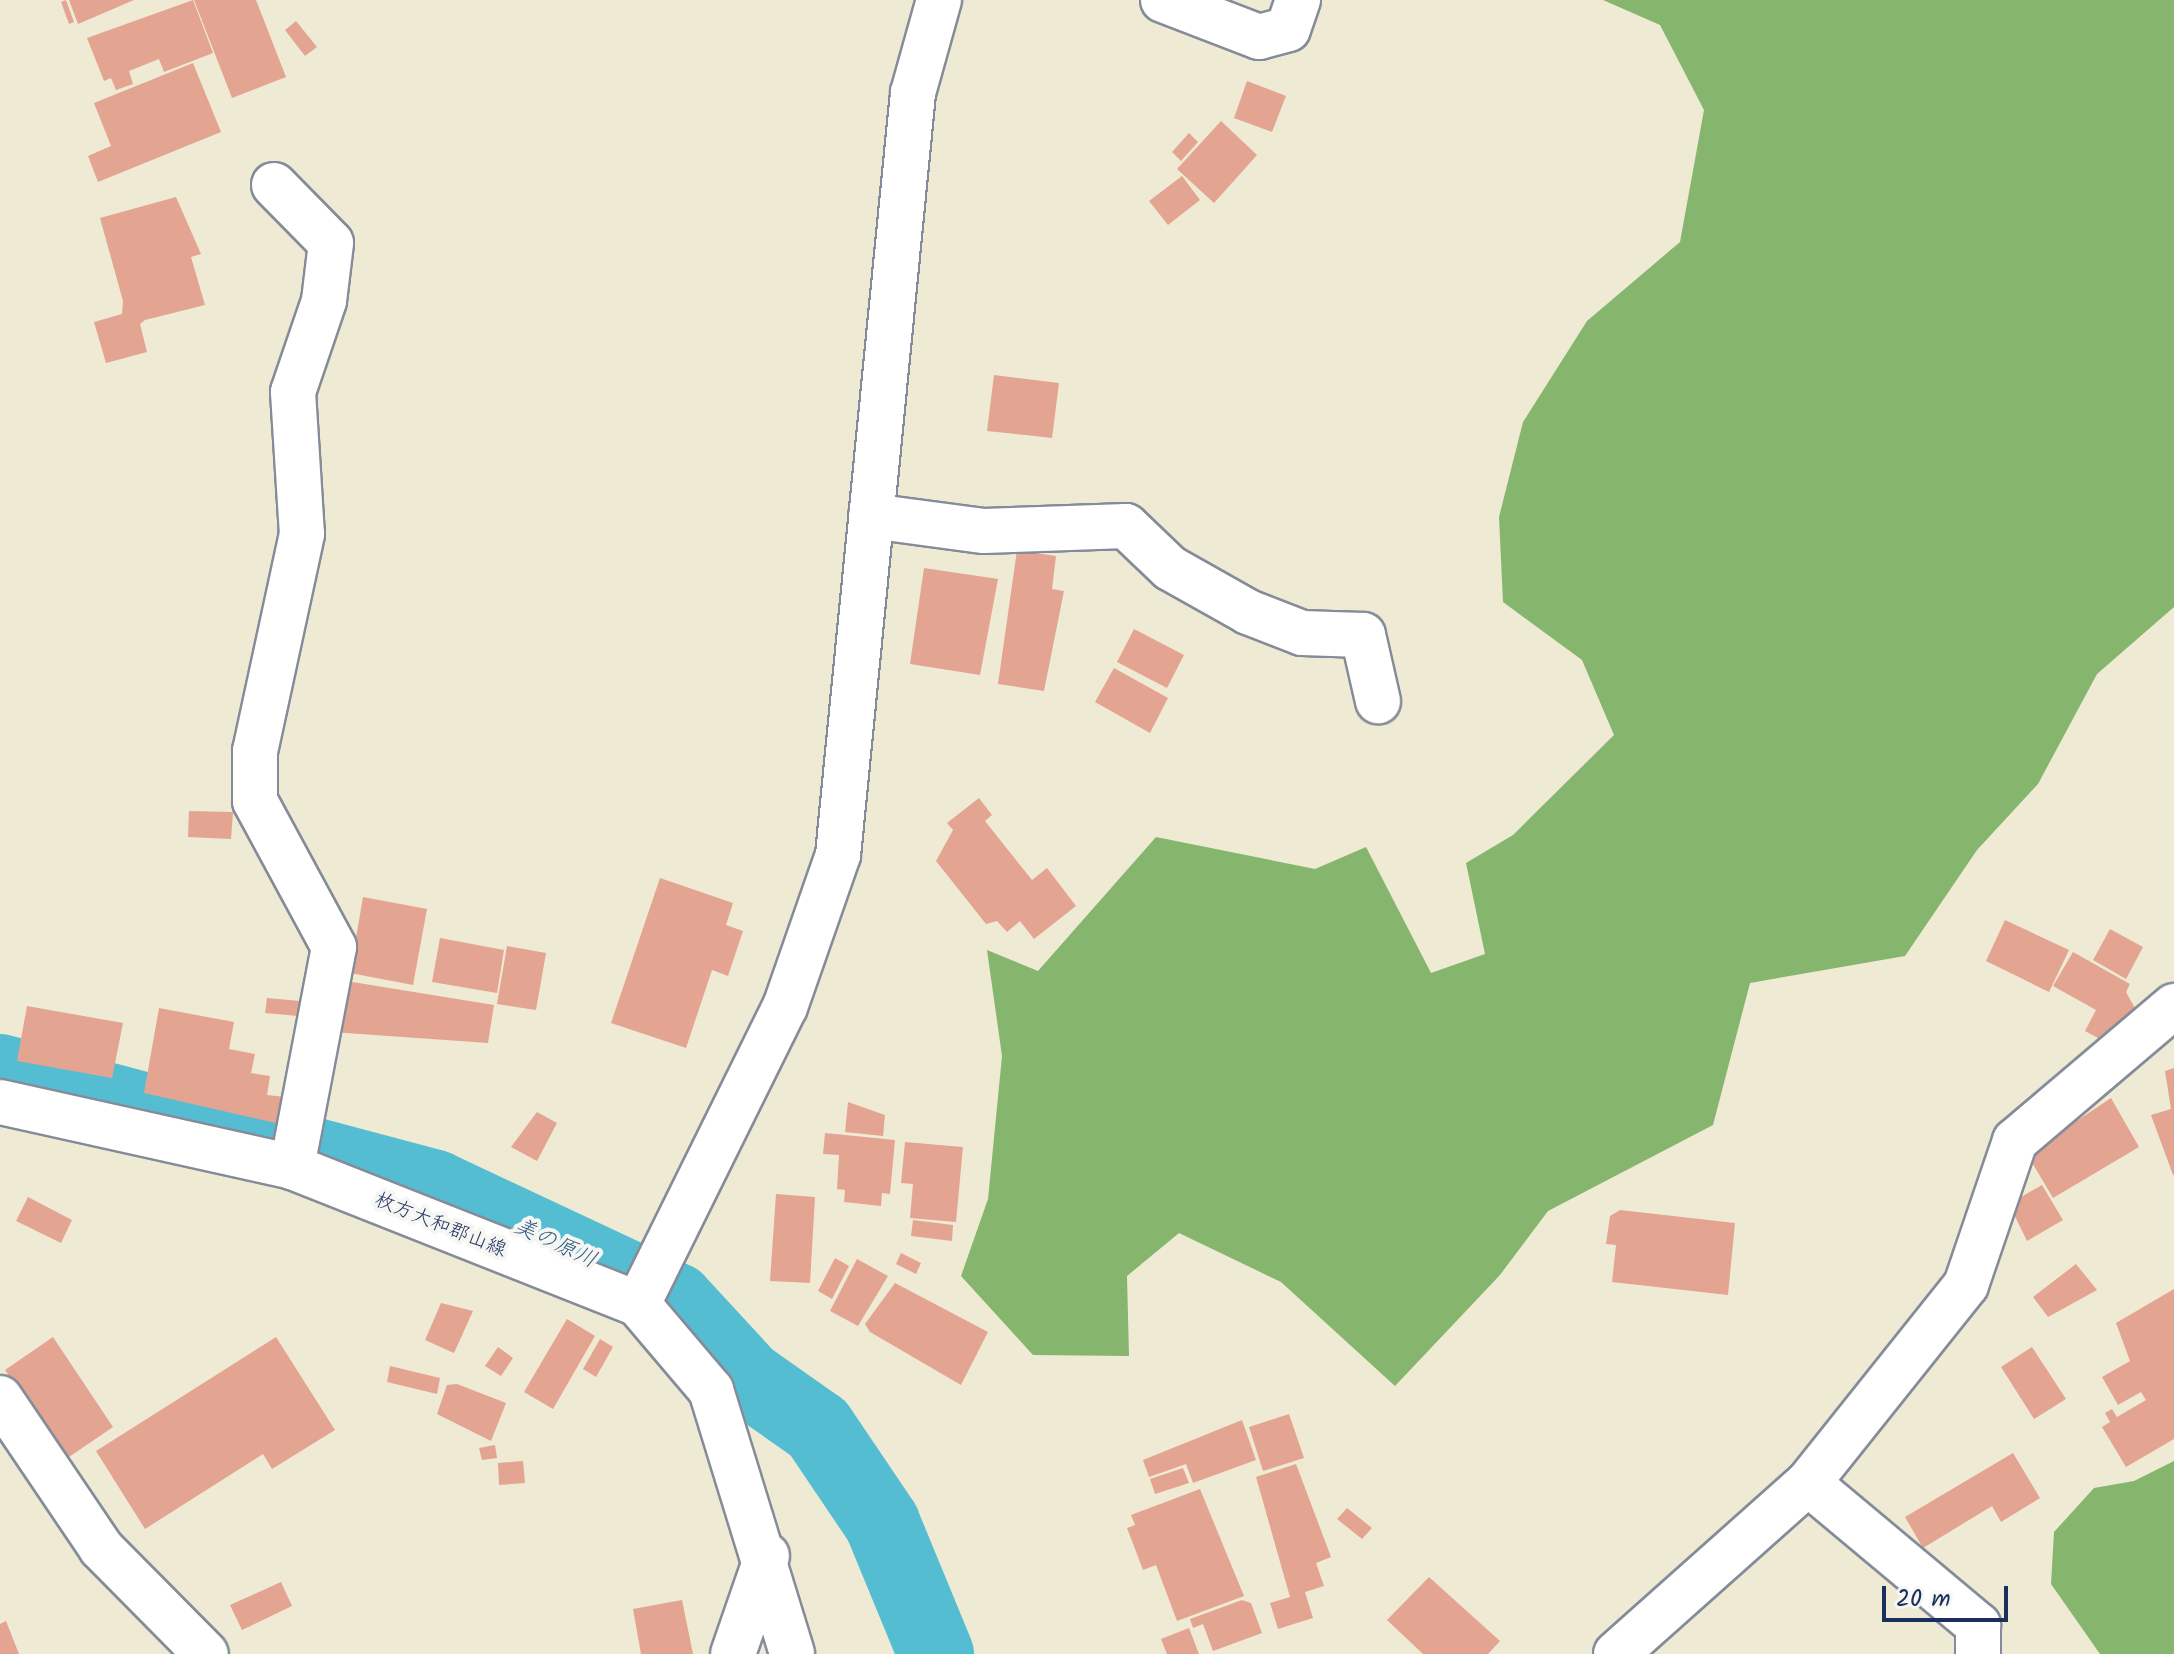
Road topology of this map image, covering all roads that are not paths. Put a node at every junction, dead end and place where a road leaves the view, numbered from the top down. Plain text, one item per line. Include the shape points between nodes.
1 (939, 0) edge
2 (1163, 0) edge
3 (1298, 0) edge
4 (274, 185) dead end
5 (871, 516) junction
6 (1378, 701) dead end
7 (2174, 1006) edge
8 (0, 1102) edge
9 (292, 1167) junction
10 (638, 1304) junction
11 (0, 1398) edge
12 (1808, 1483) junction
13 (767, 1556) junction
14 (206, 1654) edge
15 (733, 1654) edge
16 (792, 1654) edge
17 (1616, 1654) edge
18 (1978, 1654) edge

1 - 5 street via 913,93
2 - 3 street via 1259,37 1288,29
4 - 9 street via 331,243 324,301 293,392 302,534 255,751 255,801 334,947
5 - 6 street via 984,531 1126,526 1170,568 1248,612 1302,633 1363,635
5 - 10 street via 838,855 785,1007 665,1262
7 - 12 street via 2015,1141 1966,1285
8 - 9 street, 枚方大和郡山線
9 - 10 street, 枚方大和郡山線
10 - 13 street, 枚方大和郡山線 via 711,1390
11 - 14 street via 101,1548
12 - 17 street
12 - 18 street via 1978,1625
13 - 15 street
13 - 16 street, 枚方大和郡山線

